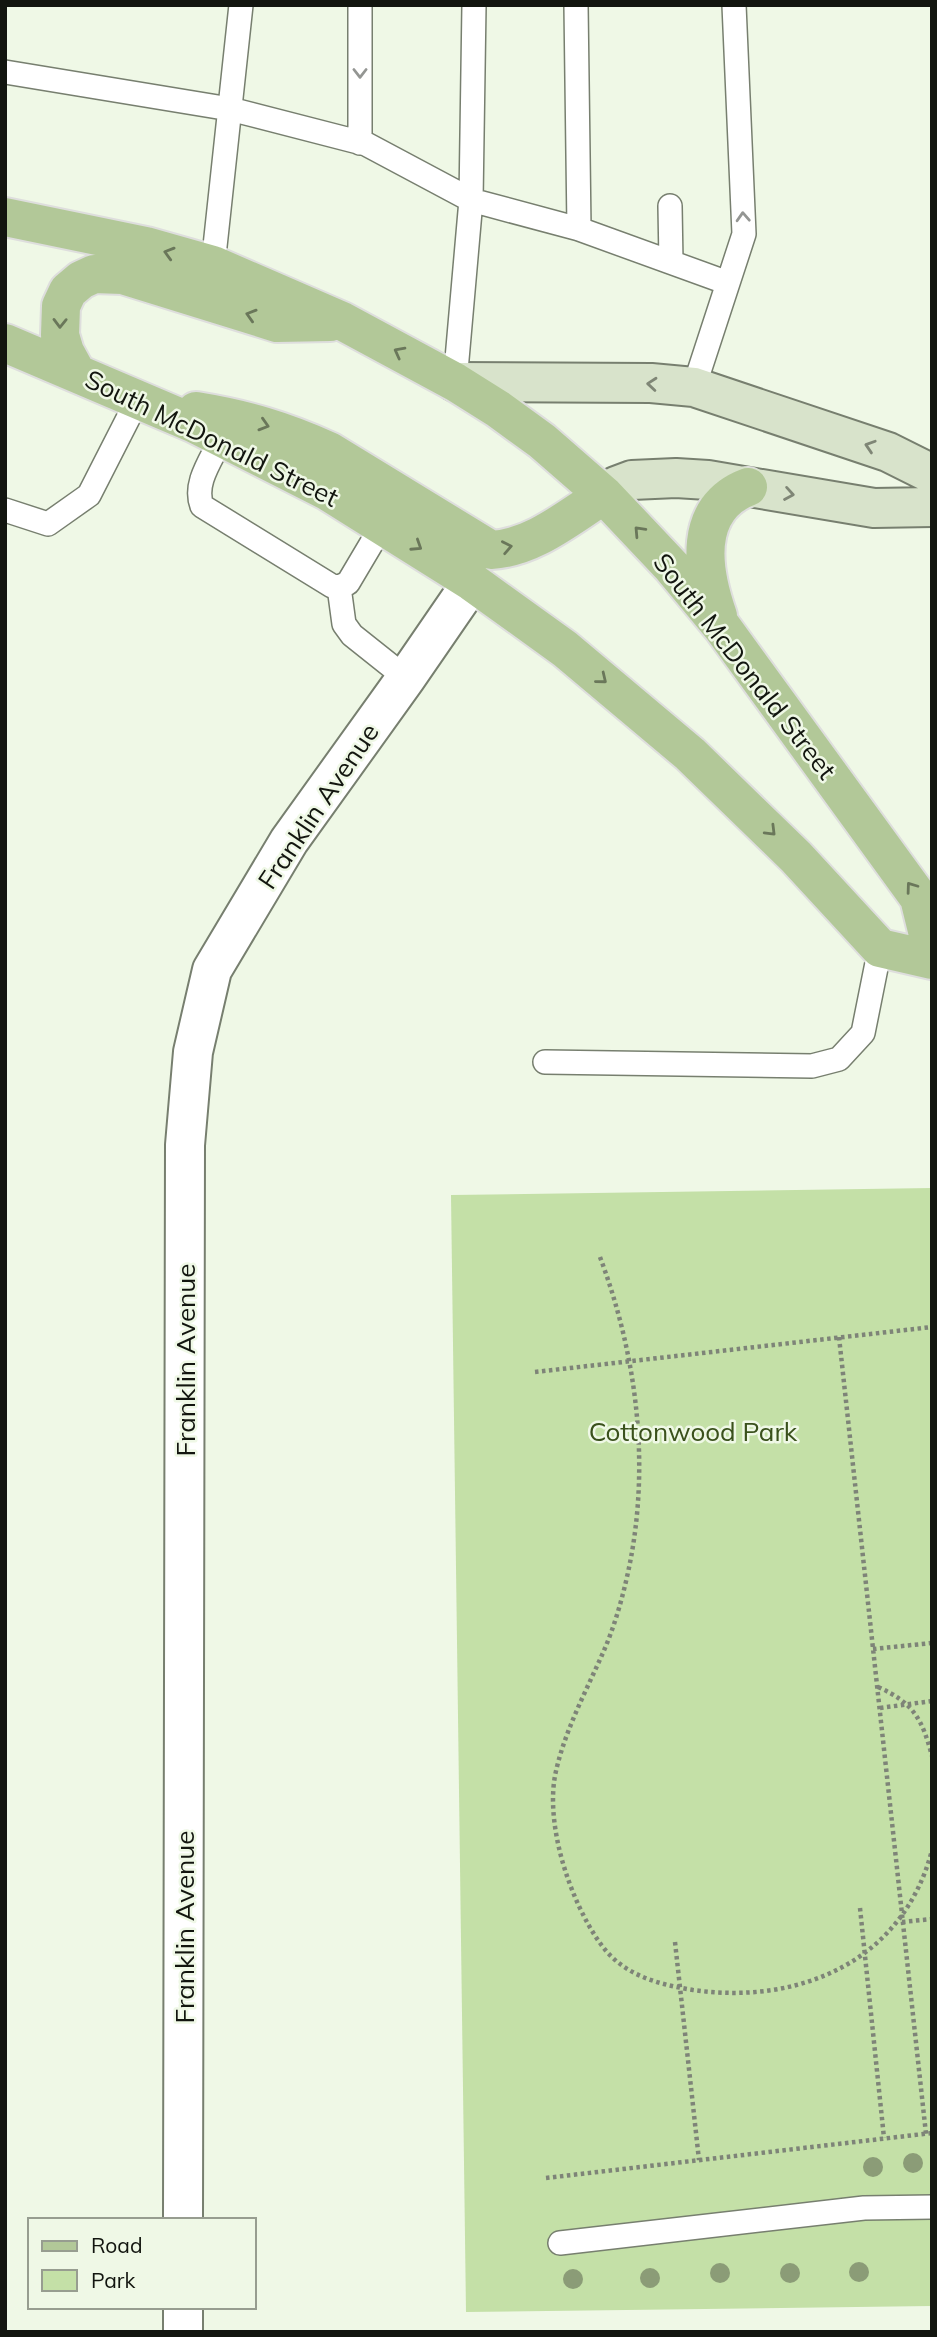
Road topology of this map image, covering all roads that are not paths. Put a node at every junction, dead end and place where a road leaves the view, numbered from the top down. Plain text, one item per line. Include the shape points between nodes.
1 (241, 5) edge
2 (360, 5) edge
3 (474, 5) edge
4 (576, 5) edge
5 (734, 5) edge
6 (5, 72) edge
7 (230, 109) junction
8 (360, 143) junction
9 (471, 200) junction
10 (670, 206) dead end
11 (5, 217) edge
12 (579, 229) junction
13 (671, 262) junction
14 (212, 265) junction
15 (727, 282) junction
16 (342, 321) junction
17 (5, 343) edge
18 (76, 372) junction
19 (455, 382) junction
20 (694, 387) junction
21 (144, 401) junction
22 (222, 438) junction
23 (932, 474) edge
24 (748, 486) junction
25 (604, 495) junction
26 (932, 507) edge
27 (5, 510) edge
28 (383, 524) junction
29 (472, 582) junction
30 (339, 587) junction
31 (722, 627) junction
32 (407, 678) junction
33 (880, 948) junction
34 (932, 951) edge
35 (932, 960) edge
36 (545, 1062) dead end
37 (932, 2207) edge
38 (183, 2218) edge
39 (560, 2243) dead end
40 (183, 2309) edge
41 (183, 2332) edge

1 - 7 lane
2 -> 8 lane
3 - 9 lane
4 - 12 lane
15 -> 5 lane via 744,234
6 - 7 lane
7 - 8 lane
7 - 14 lane
8 - 9 lane
9 - 12 lane
9 - 19 lane
10 - 13 lane
14 -> 11 main road, South McDonald Street via 146,246
12 - 13 lane
13 - 15 lane
14 - 16 main road, South McDonald Street
15 - 20 lane
16 -> 18 main road via 277,323 123,275 94,274 68,291 61,306 60,335
19 -> 16 main road, South McDonald Street
17 - 18 main road, South McDonald Street
18 - 21 main road, South McDonald Street
20 -> 19 street
19 - 25 main road, South McDonald Street via 542,441
23 -> 20 street via 888,452
21 - 22 main road, South McDonald Street
21 -> 25 main road via 243,419 302,439 491,550 537,537
21 - 27 lane via 89,495 48,524
22 - 28 main road, South McDonald Street
22 - 30 lane via 199,485 202,506
24 - 25 street via 653,478 632,480
24 -> 26 street via 874,509
24 - 31 main road via 718,508 706,538 705,574
31 -> 25 main road, South McDonald Street
28 -> 29 main road, South McDonald Street
28 - 30 lane via 348,583
29 - 32 street, Franklin Avenue
29 -> 33 main road, South McDonald Street via 565,649 690,754 796,856
30 - 32 lane via 345,624 352,635
34 -> 31 main road, South McDonald Street via 919,898
32 - 38 street, Franklin Avenue via 289,841 212,970 193,1052 185,1145
33 - 35 main road
33 - 36 lane via 863,1033 839,1059 812,1066
37 - 39 lane via 864,2208
40 - 41 street

